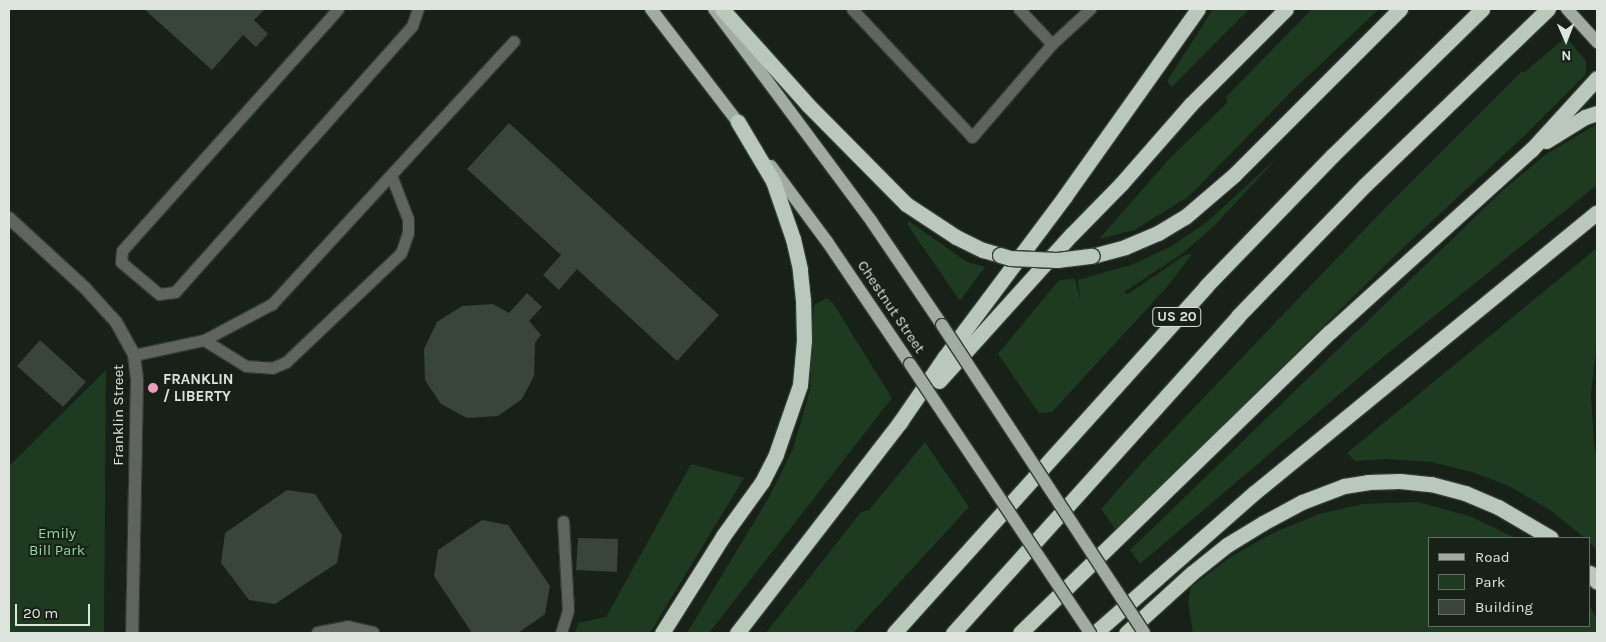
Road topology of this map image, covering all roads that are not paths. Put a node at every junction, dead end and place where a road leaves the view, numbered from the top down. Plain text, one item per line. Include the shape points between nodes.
1 (338, 9) edge
2 (418, 9) edge
3 (651, 9) edge
4 (714, 9) edge
5 (722, 9) edge
6 (852, 9) edge
7 (1019, 9) edge
8 (1090, 9) edge
9 (1198, 9) edge
10 (1286, 9) edge
11 (1400, 9) edge
12 (1548, 9) edge
13 (1567, 9) edge
14 (1479, 12) edge
15 (514, 41) dead end
16 (1597, 42) edge
17 (1052, 44) junction
18 (1597, 78) edge
19 (1597, 113) edge
20 (738, 122) junction
21 (1532, 149) junction
22 (392, 175) junction
23 (1597, 212) edge
24 (9, 218) edge
25 (204, 340) junction
26 (134, 355) junction
27 (900, 422) junction
28 (563, 521) dead end
29 (1549, 537) edge
30 (132, 633) edge
31 (318, 633) edge
32 (373, 633) edge
33 (561, 633) edge
34 (662, 633) edge
35 (737, 633) edge
36 (894, 633) edge
37 (953, 633) edge
38 (1020, 633) edge
39 (1090, 633) edge
40 (1096, 633) edge
41 (1126, 633) edge
42 (1144, 633) edge

1 - 2 lane via 122,251 121,262 159,294 174,292 412,26
3 - 20 main road, Chestnut Street
4 - 42 main road, bridge via 872,222
5 - 11 highway, bridge via 808,104 906,204 983,250 1010,258 1057,260 1092,256 1125,247 1184,217 1234,175
6 - 17 lane via 972,137
7 - 17 lane
8 - 17 lane
9 - 27 highway
10 - 27 highway via 1191,104
12 - 37 highway, US 20 via 1364,185 1238,316
13 - 16 main road
14 - 36 highway, US 20 via 1206,286
15 - 22 lane
18 - 21 highway
19 - 21 highway
20 - 34 highway via 773,181 793,238 800,269 804,340 800,385 776,454 762,482 723,536
20 - 39 main road, Chestnut Street, bridge via 828,243
21 - 38 highway via 1330,332
22 - 25 lane via 272,304
22 - 25 lane via 408,219 408,233 401,253 286,362 272,368 246,366
23 - 40 highway via 1314,443
24 - 26 street, Franklin Street via 85,288 116,322
25 - 26 lane
26 - 30 street, Franklin Street
27 - 35 highway
28 - 33 lane via 568,610
29 - 41 highway via 1498,507 1465,493 1431,484 1400,481 1344,486 1302,502 1228,546 1192,573
31 - 32 street via 348,628

